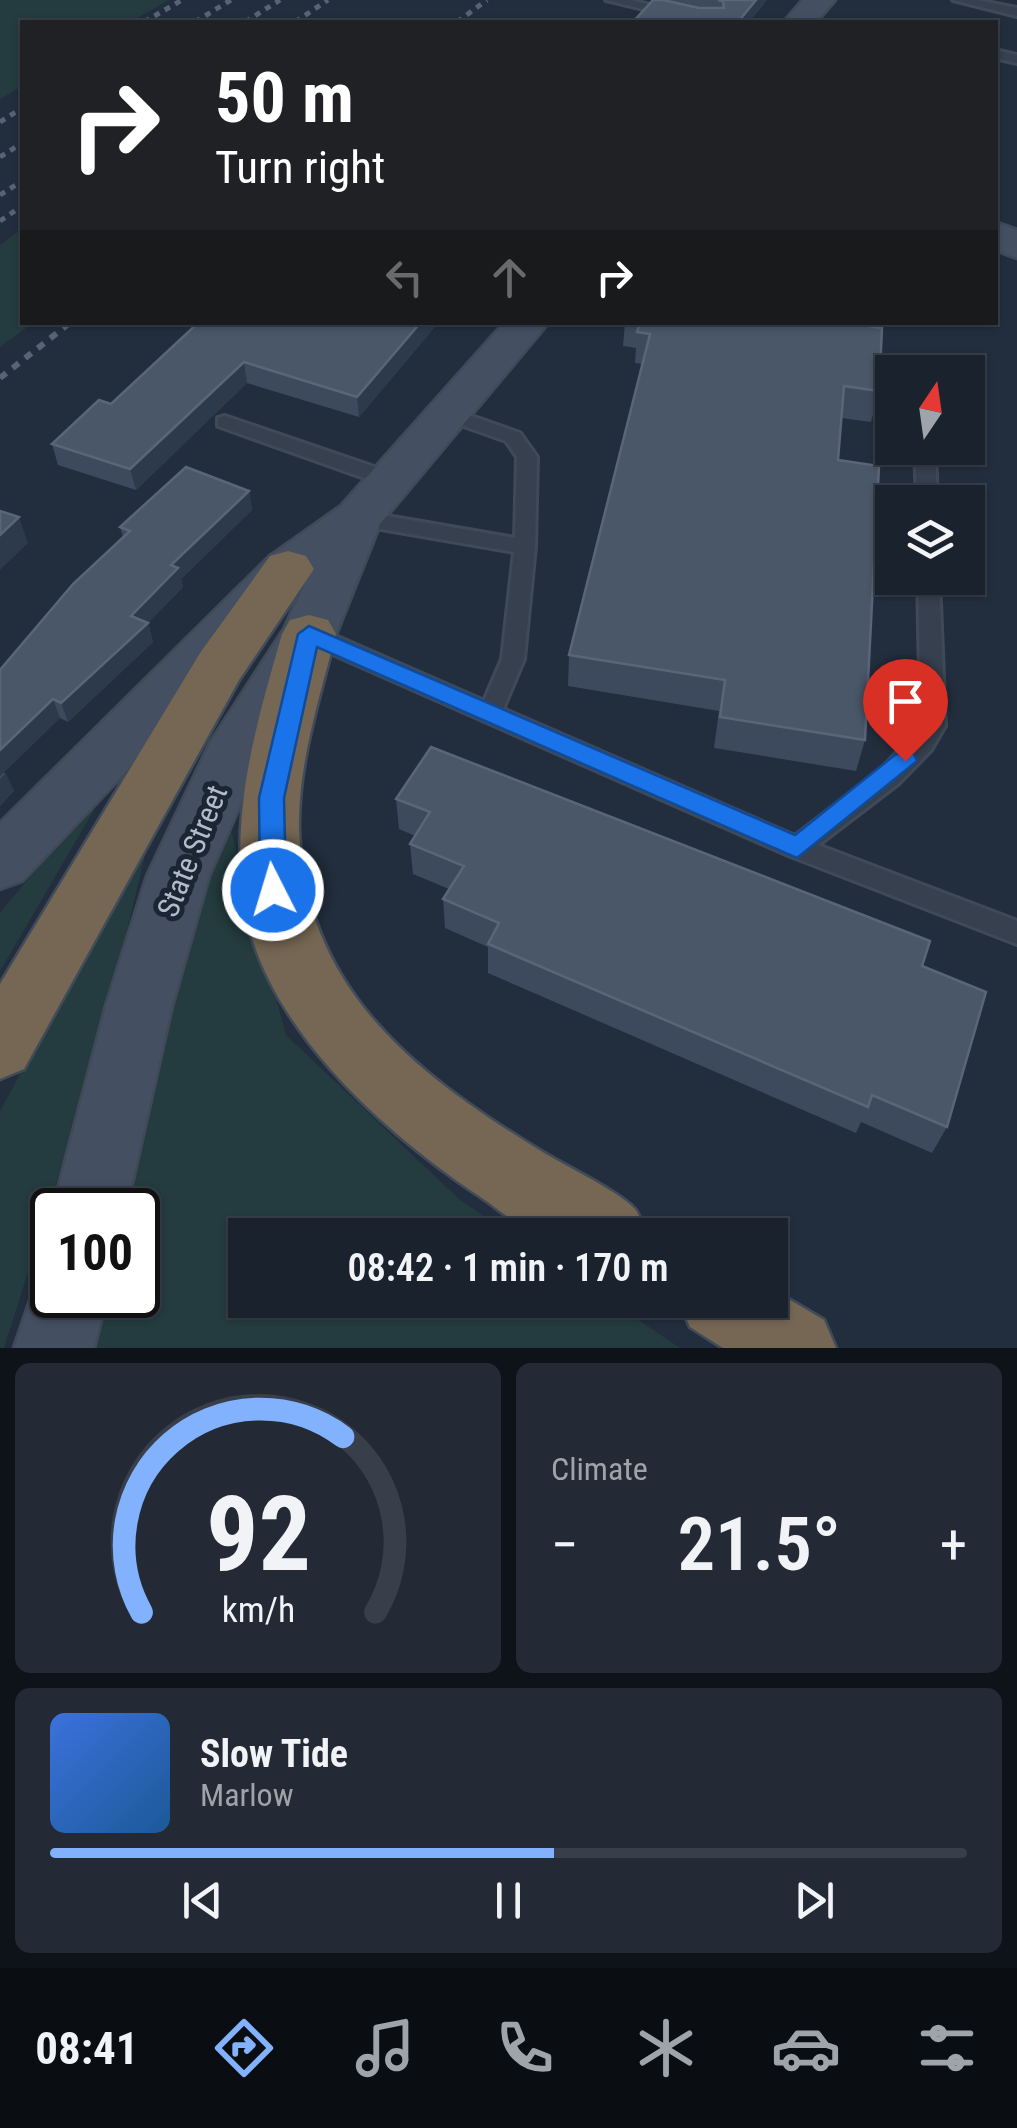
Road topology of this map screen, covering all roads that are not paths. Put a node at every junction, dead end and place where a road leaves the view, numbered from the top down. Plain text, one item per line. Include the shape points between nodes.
1 (612, 0) edge
2 (959, 0) edge
3 (989, 6) junction
4 (1017, 12) edge
5 (705, 20) edge
6 (979, 20) edge
7 (525, 325) edge
8 (448, 414) junction
9 (224, 422) dead end
10 (375, 499) junction
11 (525, 547) junction
12 (929, 595) edge
13 (298, 602) junction
14 (490, 713) junction
15 (797, 848) junction
16 (0, 863) edge
17 (1017, 933) edge
18 (0, 1047) edge
19 (94, 1188) edge
20 (581, 1218) edge
21 (62, 1318) edge
22 (747, 1318) edge
23 (54, 1348) edge
24 (796, 1348) edge

1 - 5 lane
2 - 3 lane
3 - 4 lane
3 - 6 lane
7 - 8 street, State Street
8 - 10 street, State Street
8 - 11 lane via 513,437 528,457
9 - 10 lane
10 - 11 lane
10 - 13 street, State Street
11 - 14 lane via 513,659
12 - 15 lane via 933,726 924,744
13 - 14 lane
13 - 16 street, State Street
13 - 18 highway via 219,667
13 - 19 street, State Street via 178,876
13 - 20 highway via 269,830 273,890 291,952 348,1044 402,1096
14 - 15 lane
15 - 17 lane
21 - 23 street
22 - 24 highway

